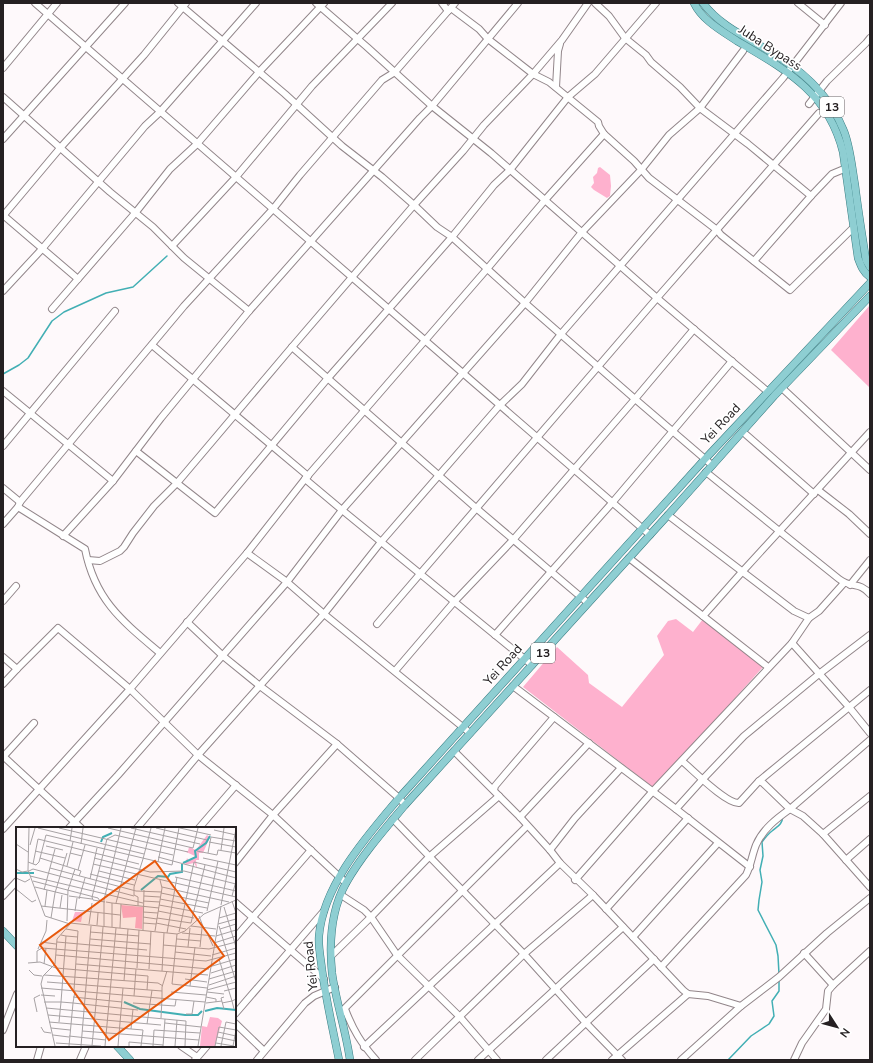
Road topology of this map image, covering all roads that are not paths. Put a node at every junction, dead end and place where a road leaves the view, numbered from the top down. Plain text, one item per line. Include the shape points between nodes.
1 (35, 3) edge
2 (57, 3) edge
3 (125, 3) edge
4 (256, 3) edge
5 (392, 3) edge
6 (442, 3) edge
7 (518, 3) edge
8 (588, 3) edge
9 (595, 3) edge
10 (656, 3) edge
11 (694, 3) edge
12 (703, 3) edge
13 (798, 3) edge
14 (841, 3) edge
15 (182, 4) edge
16 (320, 4) edge
17 (451, 7) edge
18 (48, 14) junction
19 (825, 24) junction
20 (357, 38) junction
21 (626, 38) junction
22 (870, 38) edge
23 (488, 39) junction
24 (562, 40) junction
25 (223, 41) junction
26 (85, 47) junction
27 (743, 51) dead end
28 (792, 66) junction
29 (3, 68) edge
30 (259, 72) junction
31 (395, 72) junction
32 (533, 74) junction
33 (122, 78) junction
34 (556, 87) junction
35 (3, 97) edge
36 (568, 97) junction
37 (809, 104) dead end
38 (297, 105) junction
39 (432, 106) junction
40 (700, 108) junction
41 (160, 112) junction
42 (819, 113) dead end
43 (24, 116) junction
44 (604, 134) junction
45 (734, 134) junction
46 (333, 138) junction
47 (473, 138) junction
48 (3, 139) edge
49 (197, 144) junction
50 (61, 147) junction
51 (773, 165) junction
52 (844, 169) dead end
53 (374, 170) junction
54 (510, 170) junction
55 (641, 170) junction
56 (236, 177) junction
57 (99, 182) junction
58 (811, 196) junction
59 (678, 199) junction
60 (545, 200) junction
61 (414, 205) junction
62 (273, 209) junction
63 (136, 212) junction
64 (3, 216) edge
65 (852, 229) dead end
66 (717, 230) junction
67 (582, 232) junction
68 (452, 237) junction
69 (311, 242) junction
70 (172, 246) junction
71 (42, 249) junction
72 (754, 261) junction
73 (621, 266) junction
74 (870, 268) edge
75 (488, 269) junction
76 (352, 277) junction
77 (870, 277) edge
78 (78, 279) junction
79 (209, 279) junction
80 (870, 283) edge
81 (3, 291) edge
82 (870, 296) edge
83 (657, 298) junction
84 (525, 304) junction
85 (52, 309) dead end
86 (388, 309) junction
87 (115, 311) dead end
88 (249, 311) junction
89 (694, 329) junction
90 (561, 334) junction
91 (424, 341) junction
92 (152, 346) junction
93 (292, 347) junction
94 (732, 361) junction
95 (598, 367) junction
96 (463, 374) junction
97 (328, 378) junction
98 (193, 380) junction
99 (782, 388) junction
100 (3, 391) edge
101 (768, 391) junction
102 (635, 399) junction
103 (499, 406) junction
104 (364, 410) junction
105 (30, 414) junction
106 (234, 415) junction
107 (672, 431) junction
108 (743, 432) junction
109 (870, 432) edge
110 (537, 438) junction
111 (402, 444) junction
112 (68, 445) junction
113 (3, 446) edge
114 (272, 446) junction
115 (136, 451) junction
116 (851, 453) junction
117 (705, 459) junction
118 (712, 465) junction
119 (573, 470) junction
120 (870, 470) edge
121 (706, 472) junction
122 (439, 476) junction
123 (307, 477) junction
124 (112, 481) junction
125 (177, 483) junction
126 (3, 488) edge
127 (816, 492) junction
128 (612, 502) junction
129 (19, 505) junction
130 (476, 508) junction
131 (342, 510) junction
132 (668, 515) junction
133 (3, 524) edge
134 (642, 528) junction
135 (779, 532) junction
136 (870, 534) edge
137 (650, 535) junction
138 (63, 536) junction
139 (514, 540) junction
140 (381, 542) junction
141 (247, 553) junction
142 (629, 558) junction
143 (88, 560) junction
144 (870, 560) edge
145 (551, 571) junction
146 (742, 572) junction
147 (419, 573) junction
148 (287, 582) junction
149 (847, 584) junction
150 (16, 586) dead end
151 (870, 594) edge
152 (580, 596) junction
153 (3, 601) edge
154 (454, 602) junction
155 (588, 603) junction
156 (324, 614) junction
157 (703, 616) junction
158 (809, 618) junction
159 (187, 622) junction
160 (377, 624) dead end
161 (495, 635) junction
162 (870, 635) edge
163 (792, 643) junction
164 (160, 653) junction
165 (223, 656) junction
166 (3, 657) edge
167 (524, 659) junction
168 (532, 665) junction
169 (768, 667) junction
170 (17, 669) junction
171 (395, 671) junction
172 (819, 674) junction
173 (3, 684) edge
174 (260, 686) junction
175 (513, 686) junction
176 (130, 689) junction
177 (870, 690) edge
178 (849, 707) junction
179 (554, 717) junction
180 (164, 721) junction
181 (34, 723) dead end
182 (464, 727) junction
183 (470, 733) junction
184 (870, 733) edge
185 (870, 740) edge
186 (589, 743) junction
187 (337, 744) junction
188 (454, 751) junction
189 (198, 755) junction
190 (3, 756) edge
191 (682, 761) junction
192 (621, 768) junction
193 (703, 779) junction
194 (759, 781) junction
195 (236, 785) junction
196 (40, 789) junction
197 (494, 790) junction
198 (653, 792) junction
199 (499, 796) junction
200 (870, 796) edge
201 (399, 798) junction
202 (405, 805) junction
203 (676, 809) junction
204 (790, 809) junction
205 (273, 815) junction
206 (520, 818) junction
207 (688, 818) junction
208 (393, 819) junction
209 (74, 822) junction
210 (527, 826) junction
211 (70, 827) edge
212 (80, 827) edge
213 (138, 827) edge
214 (200, 827) edge
215 (3, 829) edge
216 (823, 834) junction
217 (870, 839) edge
218 (718, 843) junction
219 (311, 850) junction
220 (550, 850) junction
221 (429, 857) junction
222 (846, 860) junction
223 (236, 862) edge
224 (560, 863) junction
225 (750, 867) junction
226 (338, 877) junction
227 (576, 880) junction
228 (16, 882) edge
229 (346, 883) junction
230 (870, 887) edge
231 (461, 890) junction
232 (341, 895) junction
233 (593, 895) junction
234 (3, 896) edge
235 (870, 898) edge
236 (236, 903) edge
237 (325, 908) junction
238 (606, 909) junction
239 (253, 917) junction
240 (371, 917) junction
241 (495, 925) junction
242 (622, 927) junction
243 (3, 931) edge
244 (236, 937) edge
245 (633, 937) junction
246 (16, 945) edge
247 (291, 950) junction
248 (870, 951) edge
249 (804, 953) junction
250 (524, 954) junction
251 (332, 955) junction
252 (398, 955) junction
253 (654, 959) junction
254 (661, 967) junction
255 (324, 979) junction
256 (833, 984) junction
257 (429, 986) junction
258 (335, 987) junction
259 (556, 989) junction
260 (325, 991) junction
261 (688, 994) junction
262 (16, 996) edge
263 (741, 1006) junction
264 (343, 1011) junction
265 (236, 1013) edge
266 (460, 1017) junction
267 (5, 1020) edge
268 (586, 1023) junction
269 (236, 1024) edge
270 (3, 1030) edge
271 (41, 1047) edge
272 (86, 1047) edge
273 (118, 1047) edge
274 (182, 1047) edge
275 (206, 1047) edge
276 (364, 1047) junction
277 (487, 1050) junction
278 (264, 1051) junction
279 (614, 1058) edge
280 (128, 1059) edge
281 (196, 1059) edge
282 (37, 1060) edge
283 (80, 1060) edge
284 (257, 1060) edge
285 (339, 1060) edge
286 (350, 1060) edge
287 (376, 1060) edge
288 (415, 1060) edge
289 (478, 1060) edge
290 (497, 1060) edge
291 (546, 1060) edge
292 (622, 1060) edge
293 (681, 1060) edge
294 (794, 1060) edge

1 - 18 street
2 - 18 street
3 - 26 street
4 - 25 street
5 - 20 street
6 - 17 street
7 - 23 street
8 - 24 street
9 - 21 street
10 - 21 street
11 - 77 main road, Juba Bypass via 714,25 798,80 826,112 839,136 843,152 858,258 861,267
12 - 28 main road, Juba Bypass / 13 via 722,23
13 - 19 street
14 - 19 street
15 - 25 street
15 - 33 street
16 - 20 street
16 - 30 street
17 - 23 street
17 - 31 street
18 - 26 street
18 - 29 street
19 - 28 street
20 - 31 street
20 - 38 street
21 - 36 street via 595,74
21 - 40 street
22 - 37 street
23 - 32 street
23 - 39 street
24 - 32 street
24 - 34 street via 558,51
25 - 30 street
25 - 41 street
26 - 33 street
26 - 43 street
27 - 40 street
28 - 45 street
28 - 74 main road, Juba Bypass / 13 via 826,99 844,131 866,260
30 - 38 street
30 - 49 street
31 - 39 street
31 - 46 street via 382,80
32 - 34 street
32 - 47 street
33 - 41 street
33 - 50 street
34 - 36 street
35 - 43 street
36 - 44 street via 598,122
36 - 54 street
38 - 46 street
38 - 56 street
39 - 47 street
39 - 53 street
40 - 45 street
40 - 55 street via 669,135
41 - 49 street
41 - 57 street via 145,126
42 - 51 street
43 - 48 street
43 - 50 street
44 - 55 street
44 - 60 street
45 - 51 street
45 - 59 street
46 - 53 street
46 - 62 street
47 - 54 street
47 - 61 street
49 - 56 street
49 - 63 street via 170,169
50 - 57 street
50 - 64 street
51 - 58 street
51 - 66 street
52 - 58 street via 832,174
53 - 61 street
53 - 69 street
54 - 60 street
54 - 68 street via 494,185
55 - 59 street
55 - 67 street
56 - 62 street
56 - 70 street
57 - 63 street
57 - 71 street
58 - 72 street
59 - 66 street
59 - 73 street
60 - 67 street
60 - 75 street
61 - 68 street via 437,227
61 - 76 street
62 - 69 street
62 - 79 street
63 - 70 street
63 - 78 street
64 - 71 street
65 - 72 street via 790,290
66 - 72 street via 721,236
66 - 83 street
67 - 73 street
67 - 84 street
68 - 75 street
68 - 86 street
69 - 76 street
69 - 88 street
70 - 79 street
71 - 78 street
71 - 81 street
73 - 83 street
73 - 90 street
75 - 84 street
75 - 91 street
76 - 86 street
76 - 93 street
78 - 85 street
79 - 88 street
79 - 92 street
80 - 101 main road, Yei Road
82 - 99 main road, Yei Road / 13
83 - 89 street
83 - 95 street
84 - 90 street
84 - 96 street
86 - 91 street
86 - 97 street
87 - 105 street
88 - 98 street
89 - 94 street
89 - 102 street
90 - 95 street
90 - 103 street via 522,384
91 - 96 street
91 - 104 street
92 - 98 street
92 - 112 street
93 - 97 street
93 - 106 street
94 - 101 street
94 - 107 street
95 - 102 street
95 - 110 street
96 - 103 street
96 - 111 street
97 - 104 street
97 - 114 street
98 - 106 street
98 - 115 street
99 - 108 main road, Yei Road / 13
99 - 116 street
100 - 105 street
101 - 117 main road, Yei Road
102 - 107 street
102 - 119 street
103 - 110 street
103 - 122 street
104 - 111 street
104 - 123 street
105 - 112 street
105 - 113 street
106 - 114 street
106 - 125 street
107 - 117 street
107 - 128 street
108 - 118 main road, Yei Road / 13
108 - 127 street
109 - 116 street
110 - 119 street
110 - 130 street
111 - 122 street
111 - 131 street
112 - 124 street
112 - 129 street
114 - 123 street
114 - 125 street via 215,513
115 - 124 street
115 - 125 street
116 - 120 street
116 - 127 street
117 - 118 street
117 - 134 main road, Yei Road
118 - 121 main road, Yei Road / 13
119 - 128 street
119 - 139 street
121 - 132 main road, Yei Road / 13
121 - 135 street
122 - 130 street
122 - 140 street
123 - 131 street
123 - 141 street
124 - 138 street
125 - 143 street via 139,524 120,551 100,561
126 - 129 street
127 - 135 street
127 - 136 street via 849,514
128 - 134 street
128 - 145 street
129 - 133 street
129 - 138 street
130 - 139 street
130 - 147 street
131 - 140 street
131 - 148 street
132 - 137 main road, Yei Road / 13
132 - 146 street
134 - 137 street
134 - 152 main road, Yei Road
135 - 146 street
135 - 149 street
137 - 142 main road, Yei Road / 13
138 - 143 street via 85,549
139 - 145 street
139 - 154 street
140 - 147 street
140 - 156 street
141 - 148 street
141 - 159 street
142 - 155 main road, Yei Road / 13
142 - 157 street
143 - 164 street via 105,600 125,624
144 - 149 street
145 - 152 street
145 - 161 street
146 - 157 street
146 - 158 street via 794,611
147 - 154 street
147 - 160 street
148 - 156 street
148 - 165 street
149 - 151 street via 865,588
149 - 158 street
150 - 153 street
152 - 155 street
152 - 167 main road, Yei Road
154 - 161 street
154 - 171 street
155 - 168 main road, Yei Road / 13
156 - 171 street
156 - 174 street
157 - 169 street
158 - 163 street
159 - 164 street
159 - 165 street
161 - 167 street
162 - 172 street
163 - 169 street
163 - 172 street
164 - 176 street
165 - 174 street
165 - 180 street
166 - 170 street
167 - 168 street
167 - 182 main road, Yei Road
168 - 175 main road, Yei Road / 13
169 - 191 street
170 - 173 street
170 - 176 street via 58,628
171 - 182 street
172 - 178 street
172 - 193 street via 744,736
174 - 187 street
174 - 189 street
175 - 179 street
175 - 183 main road, Yei Road / 13
176 - 180 street
176 - 196 street
177 - 178 street
178 - 184 street
178 - 194 street
179 - 186 street
179 - 197 street
180 - 189 street
180 - 209 street via 118,776
181 - 190 street
182 - 183 street
182 - 201 main road, Yei Road
183 - 188 main road, Yei Road / 13
185 - 204 street
186 - 192 street
186 - 206 street
187 - 201 street
187 - 205 street
188 - 197 street
188 - 202 main road, Yei Road / 13
189 - 195 street
189 - 213 street
190 - 196 street
191 - 193 street
191 - 198 street
192 - 198 street
192 - 220 street via 575,818
193 - 194 street via 720,794 736,803
193 - 203 street
194 - 204 street
195 - 205 street
195 - 214 street
196 - 209 street
196 - 215 street
197 - 199 street
198 - 203 street
198 - 227 street
199 - 206 street
199 - 221 street
200 - 216 street
201 - 202 street
201 - 226 main road, Yei Road
202 - 208 main road, Yei Road / 13
203 - 207 street
204 - 216 street via 803,816
204 - 225 street via 761,835
205 - 219 street
205 - 223 street
206 - 210 street
207 - 218 street
207 - 238 street
208 - 221 street
208 - 229 main road, Yei Road / 13
209 - 211 street
209 - 212 street
210 - 220 street
210 - 231 street
216 - 222 street
217 - 222 street
218 - 225 street
218 - 245 street
219 - 226 street
219 - 239 street
220 - 224 street
221 - 231 street
221 - 240 street
222 - 230 street
224 - 227 street
224 - 241 street
225 - 254 street via 738,885
226 - 229 street
226 - 237 main road, Yei Road
227 - 233 street
228 - 234 street
229 - 232 main road, Yei Road / 13
231 - 241 street
231 - 252 street
232 - 240 street
232 - 251 main road, Yei Road / 13 via 332,930
233 - 238 street
233 - 250 street
235 - 249 street
236 - 239 street
237 - 247 street
237 - 255 main road, Yei Road via 319,936
238 - 242 street
239 - 244 street
239 - 247 street
240 - 251 street
240 - 252 street
241 - 250 street
241 - 257 street
242 - 245 street
242 - 259 street
243 - 246 main road
245 - 253 street
247 - 255 street
247 - 265 street
248 - 256 street
249 - 256 street
249 - 263 street via 779,977
250 - 259 street
250 - 266 street
251 - 258 main road, Yei Road / 13
252 - 257 street
252 - 264 street
253 - 254 street
253 - 268 street
254 - 261 street
255 - 260 main road, Yei Road
256 - 294 street via 828,991 826,1009 802,1043
257 - 266 street
257 - 276 street
258 - 260 street
258 - 264 main road, Yei Road / 13
259 - 268 street
259 - 277 street
260 - 278 street via 305,1003
260 - 285 main road, Yei Road
261 - 263 street via 708,996
261 - 279 street
262 - 267 street
263 - 293 street
264 - 276 street
264 - 286 main road, Yei Road / 13
266 - 277 street
266 - 288 street
267 - 270 street
268 - 279 street
268 - 291 street
269 - 278 street
271 - 282 street
272 - 283 street
273 - 280 main road
274 - 281 street
275 - 281 street
276 - 287 street
277 - 289 street
277 - 290 street
278 - 284 street
279 - 292 street

